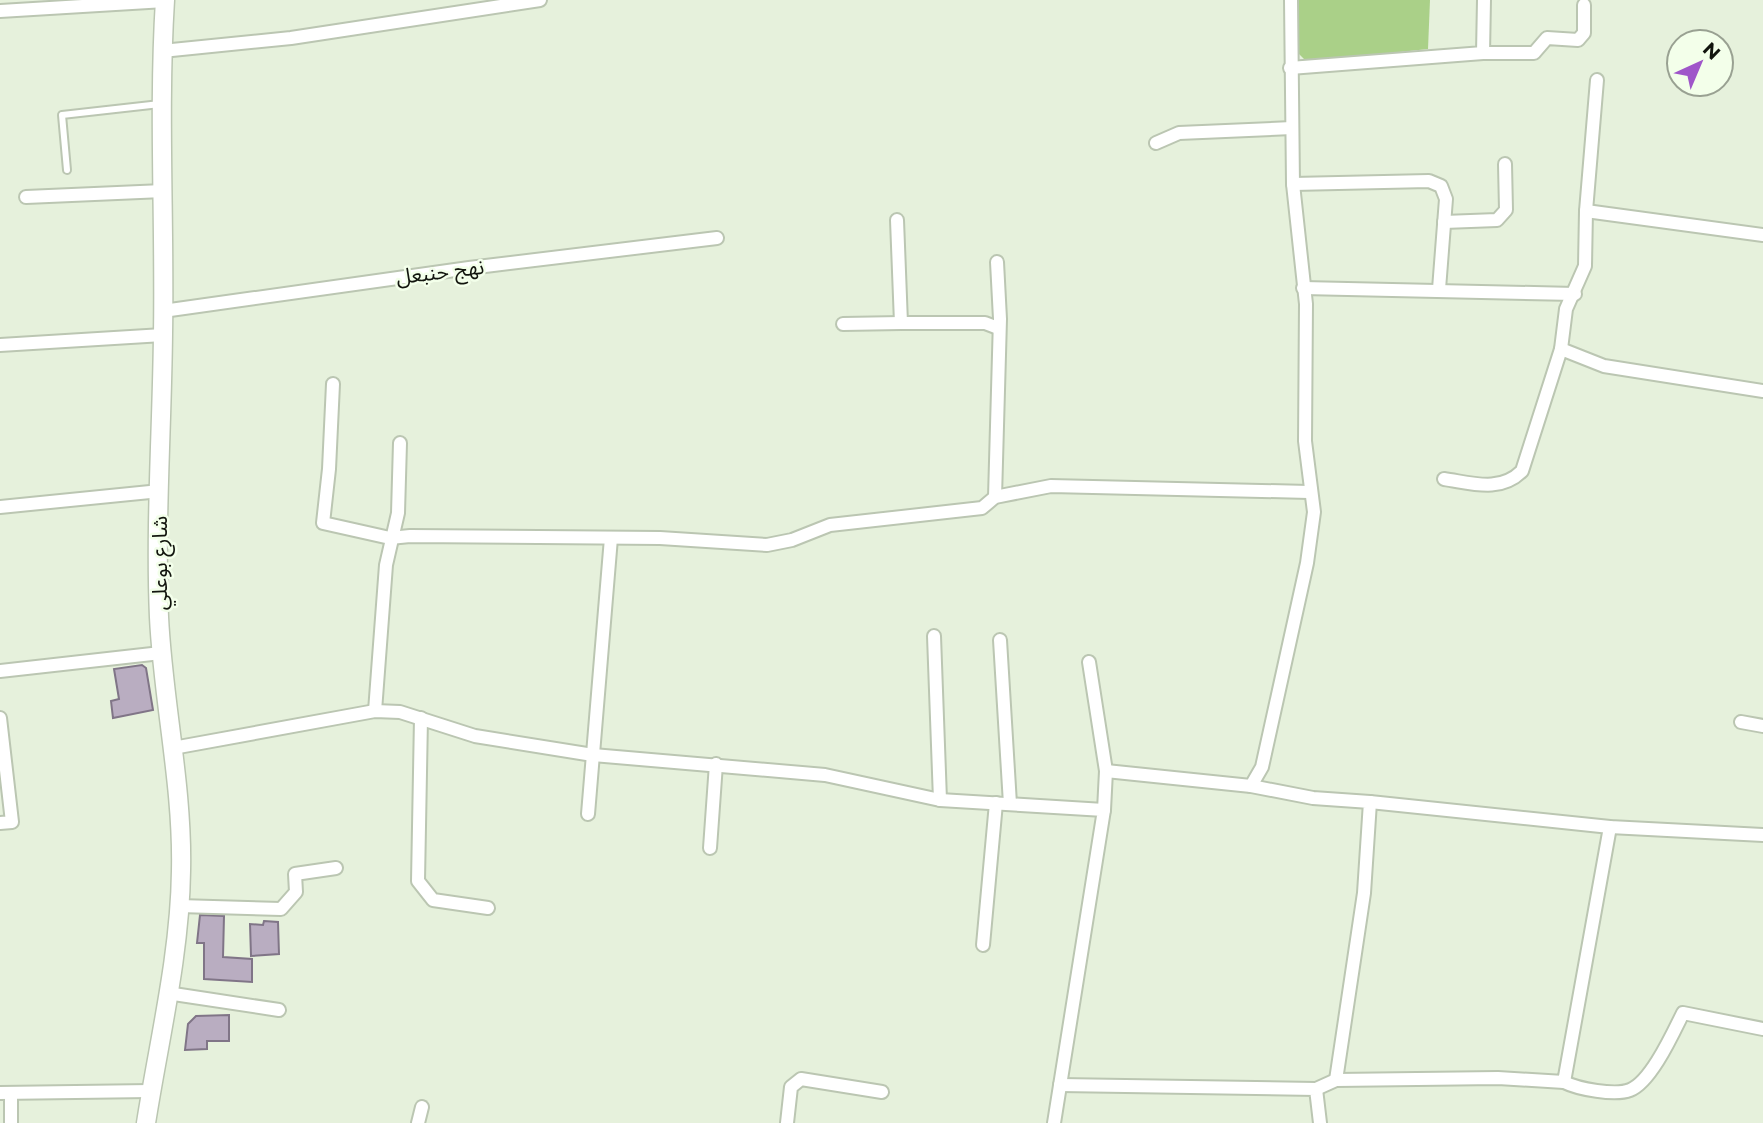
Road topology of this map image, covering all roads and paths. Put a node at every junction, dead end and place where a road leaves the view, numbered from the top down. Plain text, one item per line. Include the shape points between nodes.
1 (165, 0) edge
2 (540, 0) edge
3 (1291, 0) edge
4 (1484, 0) edge
5 (1584, 5) dead end
6 (0, 10) edge
7 (162, 51) junction
8 (1483, 53) junction
9 (1290, 68) junction
10 (1597, 80) dead end
11 (162, 104) junction
12 (1292, 128) junction
13 (1156, 143) dead end
14 (1505, 164) dead end
15 (67, 170) dead end
16 (1293, 184) junction
17 (163, 191) junction
18 (26, 197) dead end
19 (1586, 211) junction
20 (897, 220) dead end
21 (1444, 222) junction
22 (1763, 235) edge
23 (718, 238) dead end
24 (997, 262) dead end
25 (1303, 289) junction
26 (1440, 289) junction
27 (1544, 292) junction
28 (1575, 293) junction
29 (1566, 309) junction
30 (163, 311) junction
31 (901, 323) junction
32 (843, 324) dead end
33 (998, 328) junction
34 (163, 335) junction
35 (0, 345) edge
36 (1560, 349) junction
37 (333, 384) dead end
38 (1763, 391) edge
39 (400, 443) dead end
40 (1444, 479) dead end
41 (160, 491) junction
42 (1309, 492) junction
43 (995, 497) junction
44 (0, 508) edge
45 (390, 538) junction
46 (611, 538) junction
47 (934, 636) dead end
48 (1000, 640) dead end
49 (161, 653) junction
50 (1089, 662) dead end
51 (0, 671) edge
52 (375, 711) junction
53 (0, 718) edge
54 (421, 718) junction
55 (1741, 722) dead end
56 (1763, 726) edge
57 (173, 748) junction
58 (593, 755) junction
59 (716, 764) junction
60 (1106, 771) junction
61 (1251, 786) junction
62 (940, 800) junction
63 (1370, 802) junction
64 (1003, 804) junction
65 (1104, 810) junction
66 (588, 814) dead end
67 (0, 823) edge
68 (1610, 827) junction
69 (1763, 835) edge
70 (710, 848) dead end
71 (336, 868) dead end
72 (179, 906) junction
73 (488, 908) dead end
74 (983, 945) dead end
75 (167, 993) junction
76 (279, 1010) dead end
77 (1763, 1029) edge
78 (1336, 1080) junction
79 (1564, 1082) junction
80 (1060, 1085) junction
81 (1316, 1089) junction
82 (151, 1091) junction
83 (882, 1092) dead end
84 (5, 1093) edge
85 (422, 1107) dead end
86 (11, 1123) edge
87 (146, 1123) edge
88 (418, 1123) edge
89 (787, 1123) edge
90 (1054, 1123) edge
91 (1320, 1123) edge

1 - 6 street
1 - 7 street, شارع بوعلي
2 - 7 street via 279,40
3 - 9 street
4 - 8 street
5 - 8 street via 1584,33 1578,40 1547,38 1534,52
7 - 11 street, شارع بوعلي
8 - 9 street
9 - 12 street
10 - 19 street
11 - 15 lane via 62,115
11 - 17 street, شارع بوعلي
12 - 13 street via 1179,133
12 - 16 street
14 - 21 street via 1506,210 1497,220
16 - 21 street via 1435,183 1446,199
16 - 25 street
17 - 18 street
17 - 30 street, شارع بوعلي
19 - 22 street
19 - 28 street via 1586,266
20 - 31 street
21 - 26 street
23 - 30 street, نهج حنبعل
24 - 33 street
25 - 26 street
25 - 42 street
26 - 27 street
27 - 28 street
27 - 29 street
28 - 29 street
29 - 36 street
30 - 34 street, شارع بوعلي
31 - 32 street
31 - 33 street via 985,323
33 - 43 street
34 - 35 street
34 - 41 street, شارع بوعلي
36 - 38 street via 1604,366
36 - 40 street via 1522,471 1497,486
37 - 45 street via 323,523
39 - 45 street via 398,513
41 - 44 street
41 - 49 street, شارع بوعلي
42 - 43 street via 1051,486
42 - 61 street via 1314,512 1307,564 1262,768
43 - 46 street via 982,508 830,525 767,545
45 - 46 street
45 - 52 street
46 - 58 street
47 - 62 street
48 - 64 street
49 - 51 street
49 - 57 street, شارع بوعلي
50 - 60 street
52 - 54 street
52 - 57 street
53 - 67 street via 12,822
54 - 58 street via 475,736
54 - 73 street via 418,881 433,900
55 - 56 street
57 - 72 street, شارع بوعلي via 181,849
58 - 59 street
58 - 66 street
59 - 62 street via 825,775
59 - 70 street
60 - 61 street
60 - 65 street
61 - 63 street via 1313,798
62 - 64 street
63 - 68 street
63 - 78 street via 1364,893
64 - 65 street
64 - 74 street
65 - 80 street
68 - 69 street
68 - 79 street
71 - 72 street via 295,874 296,892 281,909
72 - 75 street, شارع بوعلي
75 - 76 street
75 - 82 street, شارع بوعلي
77 - 79 street via 1683,1013 1666,1048 1638,1085 1628,1091 1579,1089
78 - 79 street
78 - 81 street
80 - 81 street
80 - 90 street
81 - 91 street
82 - 84 street
82 - 87 street, شارع بوعلي
83 - 89 street via 801,1079 792,1087
84 - 86 street
85 - 88 street

